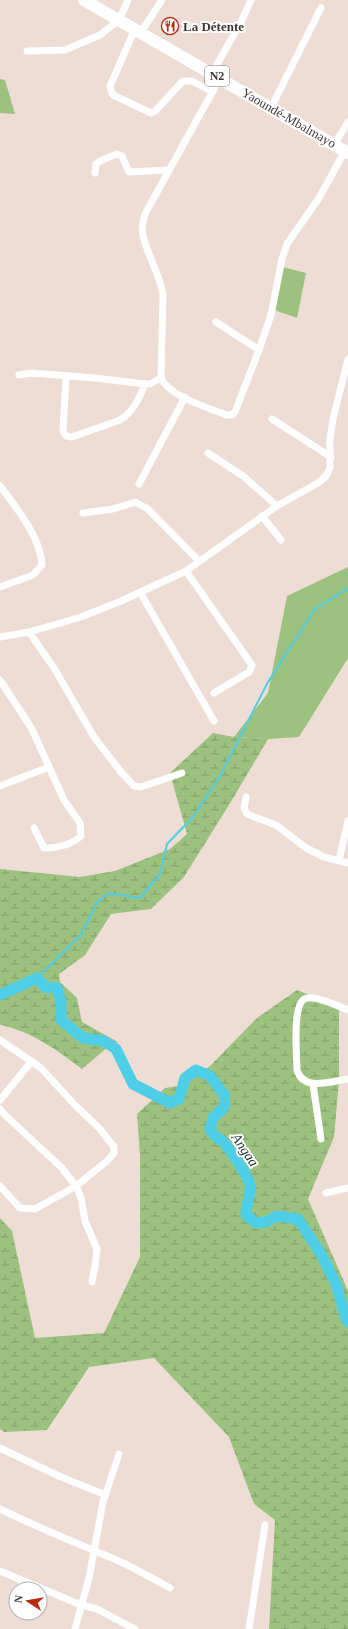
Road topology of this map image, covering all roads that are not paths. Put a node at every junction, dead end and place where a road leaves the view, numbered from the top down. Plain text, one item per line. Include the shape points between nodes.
1 (84, 0) edge
2 (128, 0) edge
3 (162, 0) edge
4 (251, 0) edge
5 (321, 8) dead end
6 (119, 20) junction
7 (138, 30) junction
8 (27, 51) dead end
9 (216, 75) junction
10 (212, 92) junction
11 (271, 108) junction
12 (348, 122) edge
13 (334, 145) junction
14 (347, 152) edge
15 (169, 170) junction
16 (95, 173) dead end
17 (216, 322) dead end
18 (259, 350) junction
19 (348, 359) edge
20 (19, 375) dead end
21 (66, 376) junction
22 (162, 378) junction
23 (145, 384) junction
24 (185, 397) junction
25 (272, 419) dead end
26 (208, 453) dead end
27 (331, 457) junction
28 (139, 484) dead end
29 (0, 486) edge
30 (277, 506) junction
31 (83, 513) dead end
32 (262, 516) junction
33 (281, 540) dead end
34 (199, 561) junction
35 (186, 571) junction
36 (0, 587) edge
37 (140, 592) junction
38 (30, 632) junction
39 (0, 637) edge
40 (0, 680) edge
41 (214, 693) dead end
42 (214, 721) dead end
43 (49, 767) junction
44 (182, 772) dead end
45 (0, 786) edge
46 (246, 797) dead end
47 (348, 821) edge
48 (34, 828) dead end
49 (339, 860) junction
50 (348, 863) edge
51 (348, 1010) edge
52 (0, 1040) edge
53 (31, 1062) junction
54 (348, 1079) edge
55 (313, 1084) junction
56 (0, 1100) edge
57 (0, 1109) edge
58 (321, 1139) dead end
59 (0, 1186) edge
60 (76, 1186) junction
61 (348, 1188) edge
62 (326, 1193) dead end
63 (92, 1282) dead end
64 (0, 1448) edge
65 (119, 1454) dead end
66 (106, 1495) junction
67 (0, 1509) edge
68 (265, 1525) dead end
69 (95, 1552) junction
70 (0, 1571) edge
71 (170, 1588) dead end
72 (81, 1605) junction
73 (75, 1629) edge
74 (136, 1629) edge
75 (249, 1629) edge

1 - 6 highway, Yaoundé-Mbalmayo / N2
2 - 6 street
3 - 7 street
4 - 9 street
5 - 11 street
6 - 7 highway, Yaoundé-Mbalmayo / N2
6 - 8 street via 100,35 65,50
7 - 9 highway, Yaoundé-Mbalmayo / N2
7 - 10 street via 110,86 113,95 151,113 183,81 192,81
9 - 10 street
9 - 11 highway, Yaoundé-Mbalmayo / N2
10 - 15 street
11 - 13 highway, Yaoundé-Mbalmayo / N2
12 - 13 street
13 - 14 highway, Yaoundé-Mbalmayo / N2
14 - 18 street via 287,244 271,315
15 - 16 street via 129,172 122,156 117,154 96,164
15 - 22 street via 142,224 142,235 161,282 163,294
17 - 18 street
18 - 24 street via 240,402 232,415 226,415
19 - 27 street via 333,419
20 - 21 street via 32,373
21 - 23 street
21 - 23 street via 63,431 66,436 72,438 126,416 140,398
22 - 23 street
22 - 24 street via 165,385
24 - 28 street
25 - 27 street
26 - 30 street via 243,476
27 - 30 street via 326,476
29 - 36 street via 28,526 41,556 42,565 32,575
30 - 32 street
31 - 34 street via 135,502 141,504
32 - 33 street
32 - 34 street
34 - 35 street
35 - 37 street
35 - 41 street via 252,665 249,672
37 - 38 street via 81,617
37 - 42 street
38 - 39 street
38 - 44 street via 94,736 134,786 141,787
40 - 43 street via 32,729
43 - 45 street
43 - 48 street via 64,800 80,823 81,836 57,848 44,848
46 - 49 street via 244,808 247,814 276,826 324,857
47 - 49 street
49 - 50 street
51 - 55 street via 316,998 303,999 298,1006 297,1070 302,1080
52 - 53 street
53 - 56 street
53 - 60 street via 41,1068 114,1147 114,1153 107,1161
54 - 55 street
55 - 58 street
57 - 60 street via 62,1168
59 - 60 street via 20,1208 24,1209 35,1209
60 - 63 street via 85,1221 97,1249
61 - 62 street
64 - 66 street
65 - 66 street
66 - 69 street
67 - 69 street
68 - 75 street
69 - 71 street via 108,1556
69 - 72 street
70 - 72 street
72 - 73 street
72 - 74 street via 97,1609

